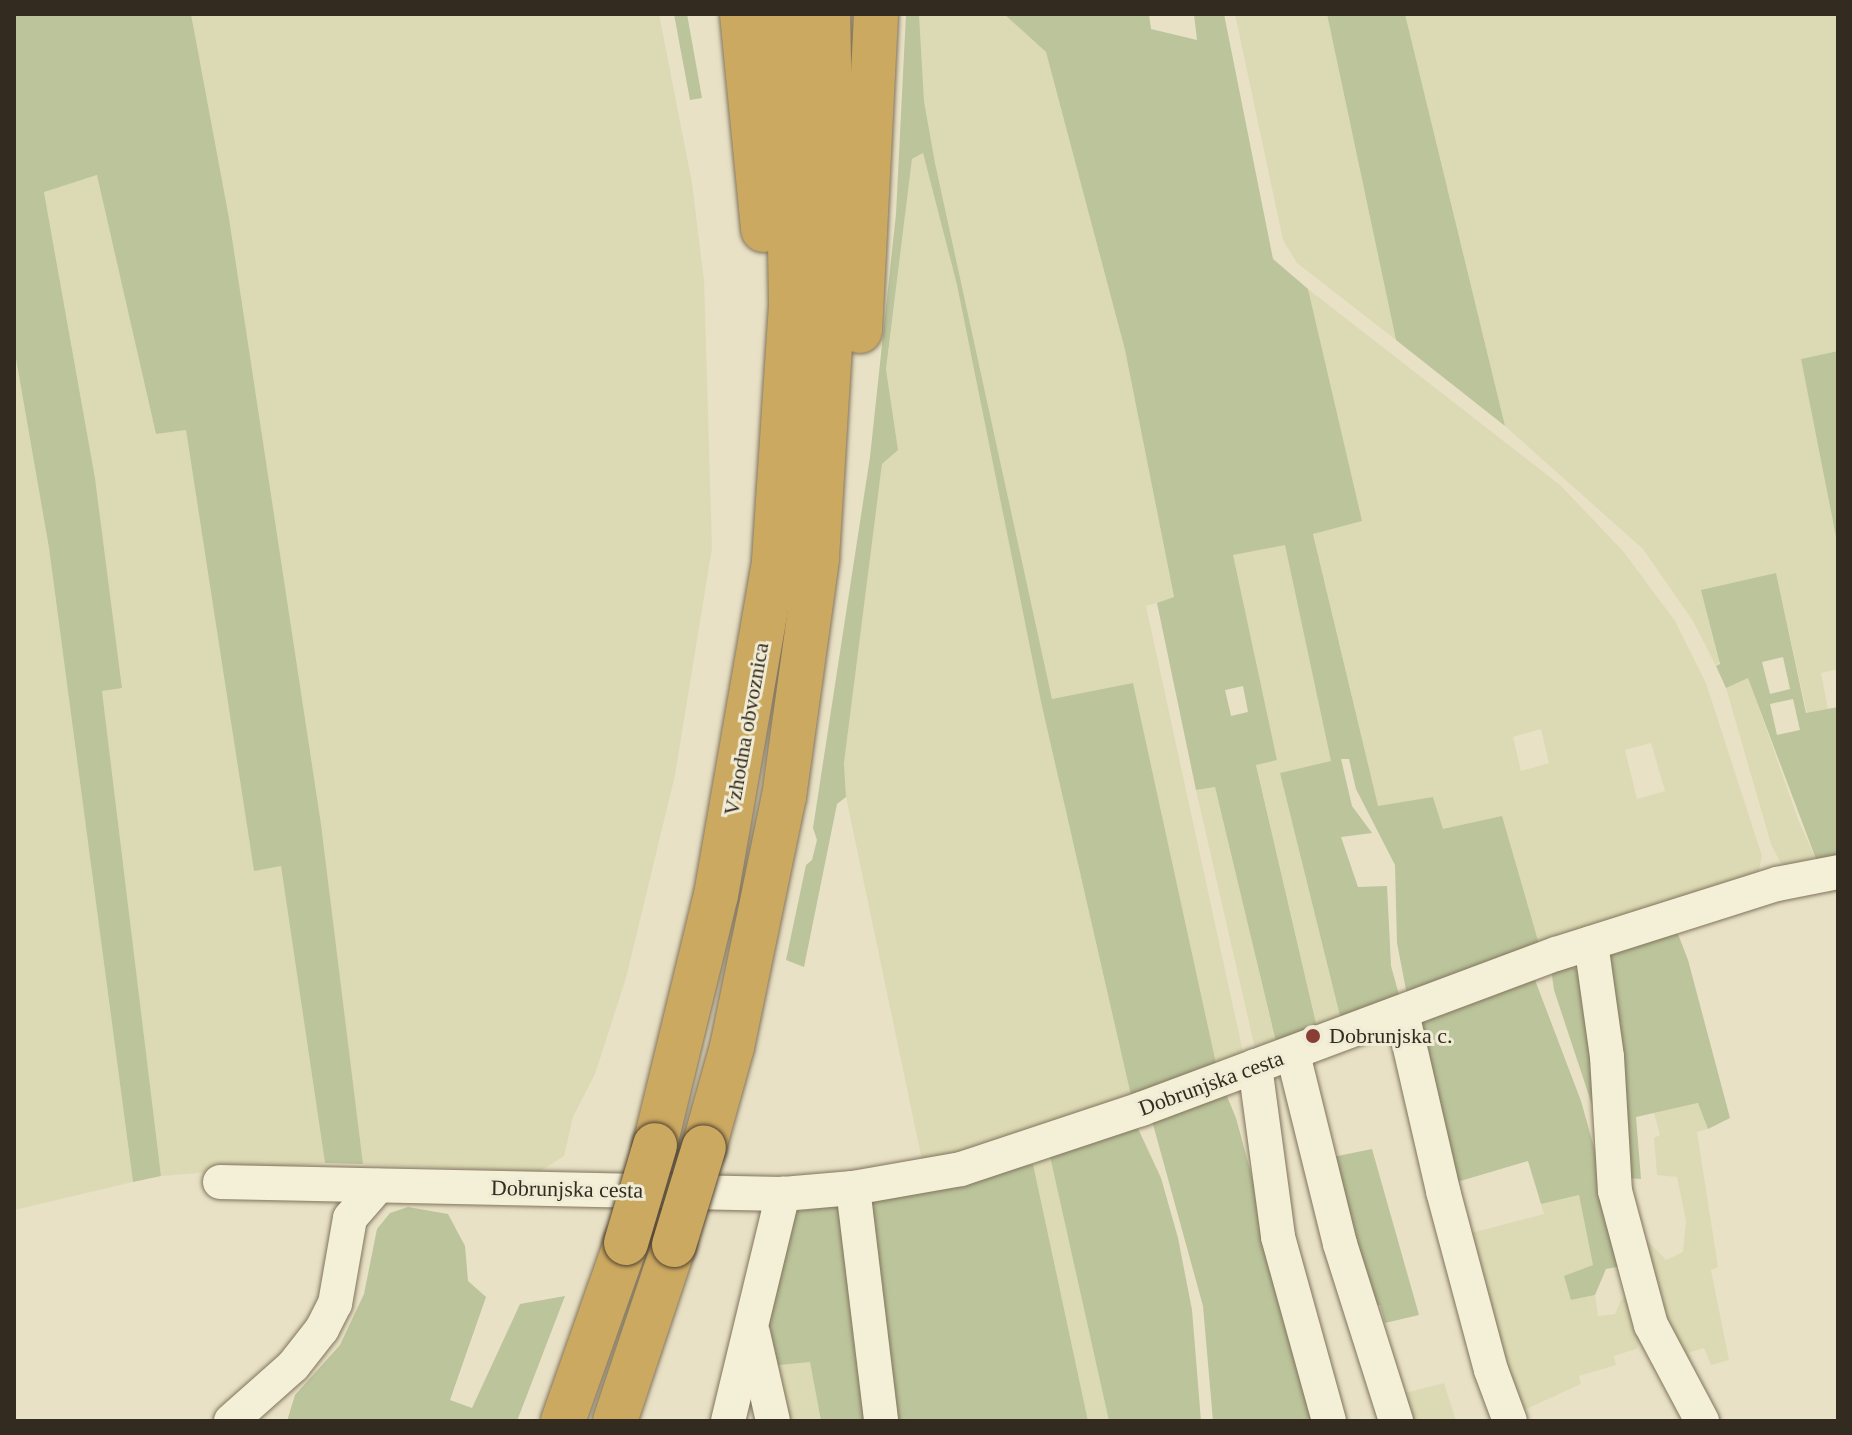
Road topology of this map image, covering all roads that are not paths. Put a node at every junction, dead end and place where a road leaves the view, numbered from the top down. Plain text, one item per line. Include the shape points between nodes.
1 (742, 14) edge
2 (786, 14) edge
3 (828, 14) edge
4 (876, 14) edge
5 (796, 559) junction
6 (1838, 872) edge
7 (1591, 943) junction
8 (1402, 1013) junction
9 (1293, 1054) junction
10 (1255, 1066) junction
11 (220, 1182) dead end
12 (378, 1186) junction
13 (853, 1188) junction
14 (783, 1194) junction
15 (753, 1333) junction
16 (231, 1421) edge
17 (563, 1421) edge
18 (615, 1421) edge
19 (728, 1421) edge
20 (773, 1421) edge
21 (881, 1421) edge
22 (1329, 1421) edge
23 (1396, 1421) edge
24 (1510, 1421) edge
25 (1702, 1421) edge

1 - 5 highway via 762,183 766,301 761,486
2 - 5 highway, Vzhodna obvoznica
3 - 5 highway, Vzhodna obvoznica via 834,279
4 - 5 highway via 864,278 844,503
5 - 17 highway, Vzhodna obvoznica, bridge via 655,1145
5 - 18 highway, Vzhodna obvoznica, bridge via 770,872 704,1147
6 - 7 street, Dobrunjska cesta via 1777,884
7 - 8 street, Dobrunjska cesta
7 - 25 street via 1612,1114 1615,1191 1651,1325
8 - 9 street, Dobrunjska cesta
8 - 24 street via 1443,1191
9 - 10 street, Dobrunjska cesta
9 - 23 street via 1340,1244
10 - 13 street, Dobrunjska cesta via 961,1169
10 - 22 street via 1278,1237
11 - 12 street, Dobrunjska cesta
12 - 14 street, Dobrunjska cesta
12 - 16 street via 350,1218 335,1304 322,1329 293,1366
13 - 14 street, Dobrunjska cesta
13 - 21 street
14 - 15 street
15 - 19 street
15 - 20 street

